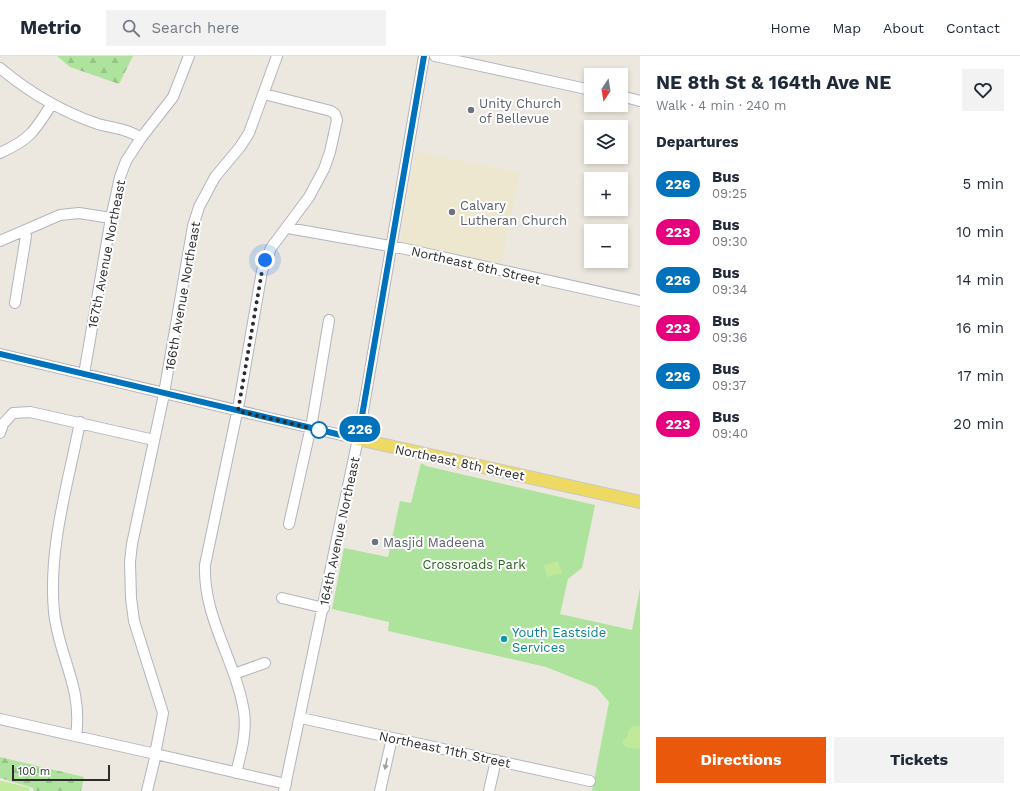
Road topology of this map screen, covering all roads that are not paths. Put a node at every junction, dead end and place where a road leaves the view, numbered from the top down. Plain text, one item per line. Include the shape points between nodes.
1 (189, 56) edge
2 (277, 56) edge
3 (424, 56) edge
4 (435, 56) edge
5 (0, 68) edge
6 (584, 88) edge
7 (264, 94) junction
8 (628, 98) edge
9 (640, 101) edge
10 (51, 105) junction
11 (141, 138) junction
12 (0, 153) edge
13 (110, 218) junction
14 (288, 228) junction
15 (23, 231) junction
16 (0, 241) edge
17 (392, 247) junction
18 (640, 301) edge
19 (15, 303) dead end
20 (329, 320) dead end
21 (0, 354) edge
22 (84, 374) junction
23 (164, 393) junction
24 (238, 411) junction
25 (80, 422) junction
26 (311, 428) junction
27 (0, 433) edge
28 (358, 439) junction
29 (154, 440) junction
30 (640, 502) edge
31 (289, 524) dead end
32 (282, 598) dead end
33 (324, 608) junction
34 (265, 663) dead end
35 (234, 674) junction
36 (301, 718) junction
37 (0, 719) edge
38 (76, 736) junction
39 (392, 738) junction
40 (155, 754) junction
41 (496, 760) junction
42 (236, 773) junction
43 (590, 781) dead end
44 (285, 788) edge
45 (147, 791) edge
46 (380, 791) edge
47 (490, 791) edge

1 - 11 street, 167th Avenue Northeast via 173,97
2 - 7 street, 166th Avenue Northeast
3 - 17 street, 164th Avenue Northeast
4 - 6 street
5 - 10 street
7 - 14 street via 331,111 337,120 328,158 316,186
7 - 23 street, 166th Avenue Northeast via 249,133 215,177 199,207 193,226
8 - 9 street
10 - 11 street via 98,124 134,133
10 - 12 street via 27,138
11 - 13 street, 167th Avenue Northeast via 126,161
13 - 15 street via 70,213 46,220
13 - 22 street, 167th Avenue Northeast
14 - 17 street, Northeast 6th Street
14 - 24 street via 271,248 262,271
15 - 16 street
15 - 19 street via 26,236
17 - 18 street, Northeast 6th Street
17 - 28 street, 164th Avenue Northeast
20 - 26 street
21 - 22 street, Northeast 8th Street
22 - 23 street, Northeast 8th Street
23 - 24 street, Northeast 8th Street
23 - 29 street, 166th Avenue Northeast
24 - 26 street, Northeast 8th Street
24 - 35 street via 208,549 205,582 209,609
25 - 27 street via 30,412 13,412 3,424
25 - 29 street
25 - 38 street via 56,543 54,573 54,611 57,629 78,704
26 - 28 street, Northeast 8th Street
26 - 31 street
28 - 30 main road, Northeast 8th Street
28 - 33 street, 164th Avenue Northeast
29 - 40 street, 166th Avenue Northeast via 132,544 129,578 134,620 164,713
32 - 33 street
33 - 36 street, 164th Avenue Northeast
34 - 35 street
35 - 42 street via 245,726
36 - 39 street, Northeast 11th Street
36 - 44 street, 164th Avenue Northeast
37 - 38 street
38 - 40 street
39 - 41 street, Northeast 11th Street
39 -> 46 street
40 - 42 street
40 - 45 street, 166th Avenue Northeast
41 - 43 street, Northeast 11th Street
41 - 47 street
42 - 44 street

